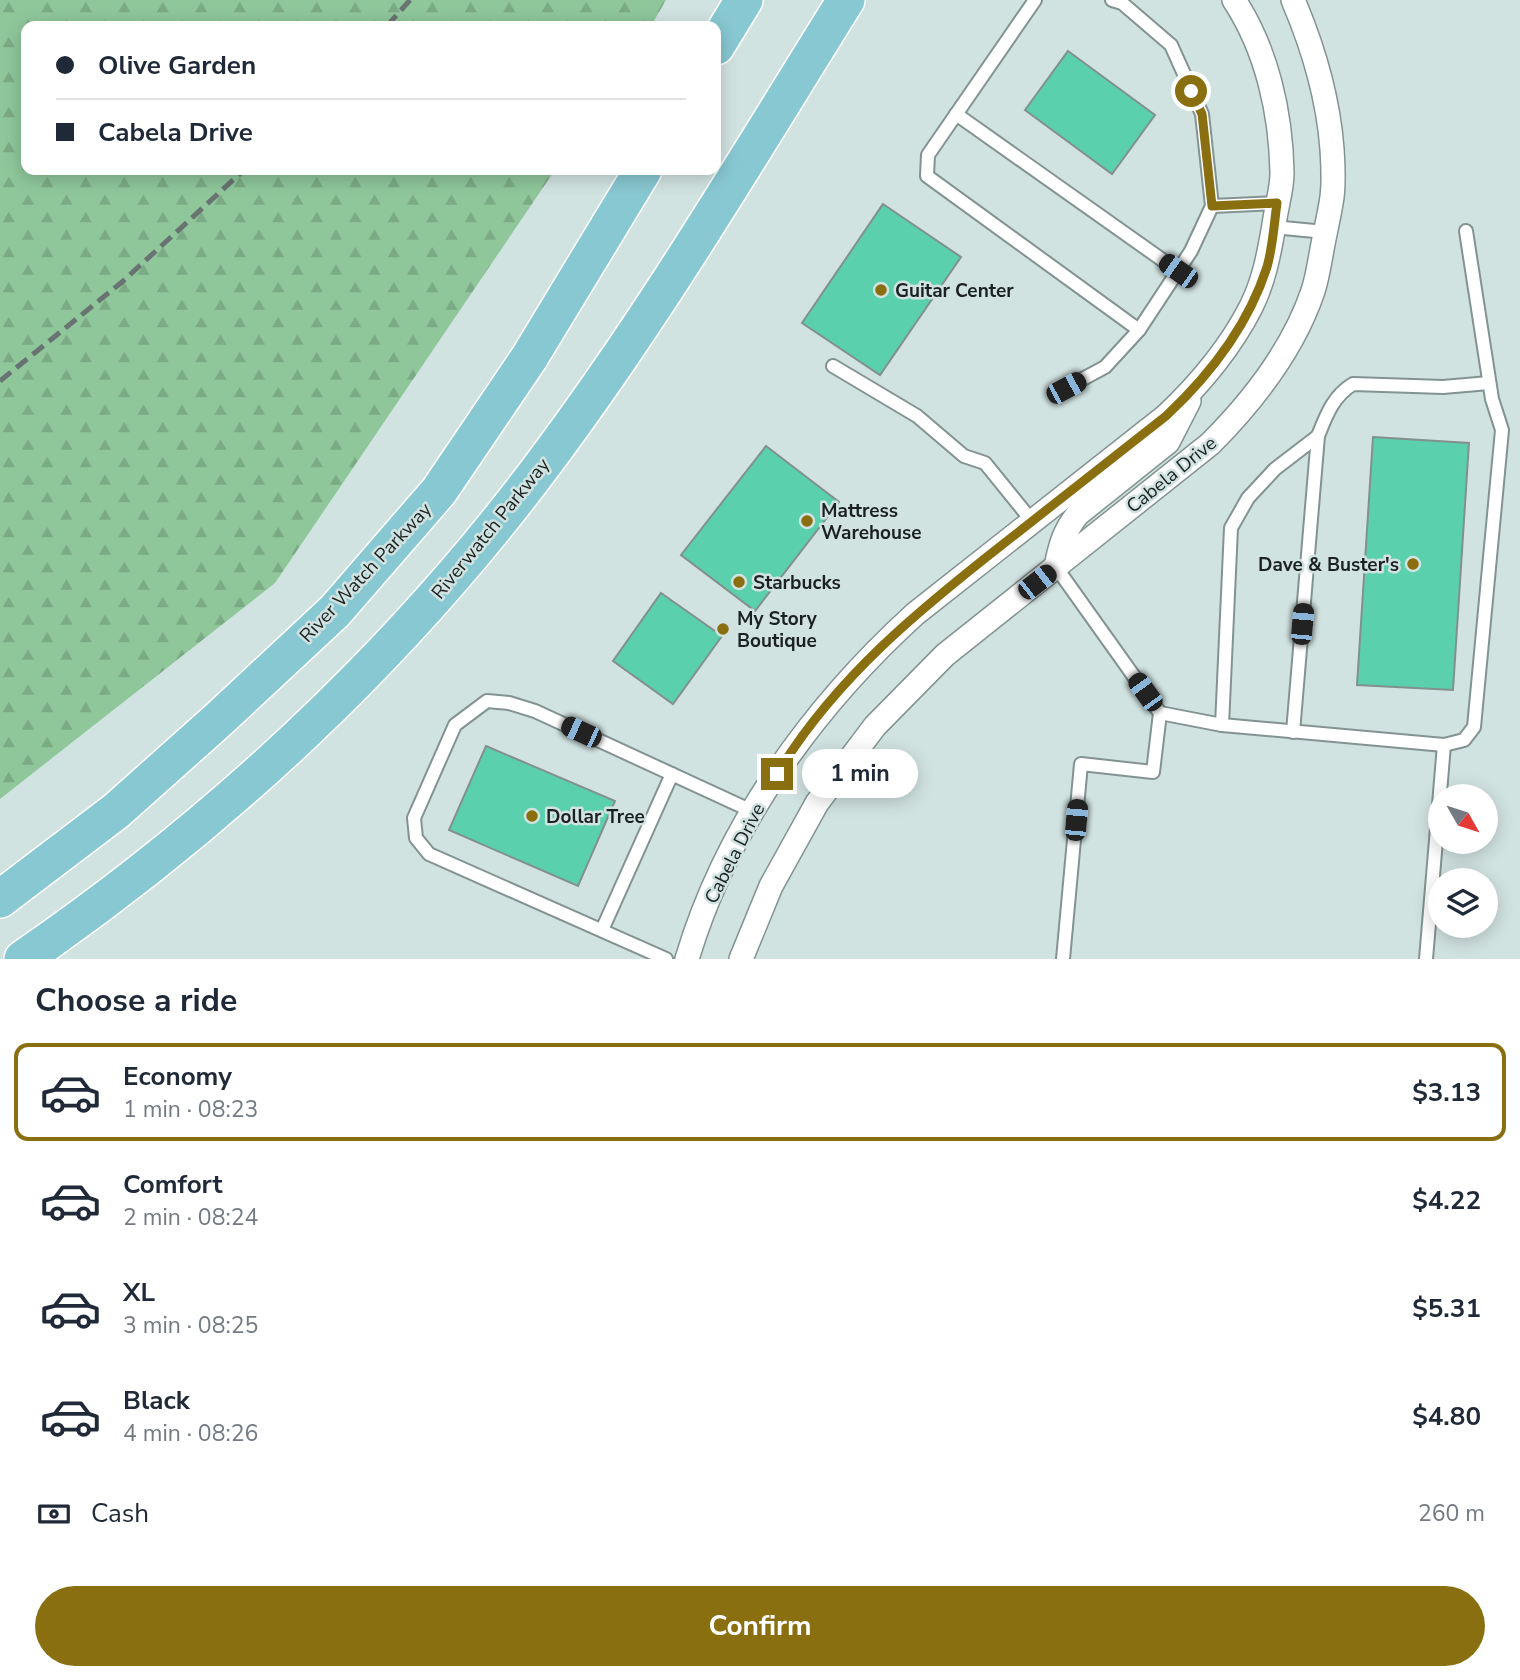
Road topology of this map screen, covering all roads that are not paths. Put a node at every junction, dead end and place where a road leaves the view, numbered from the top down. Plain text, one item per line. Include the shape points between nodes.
1 (744, 0) edge
2 (846, 0) edge
3 (1035, 0) edge
4 (1112, 0) edge
5 (1234, 0) edge
6 (1293, 0) edge
7 (721, 38) edge
8 (956, 114) junction
9 (640, 175) edge
10 (1277, 203) junction
11 (1212, 206) junction
12 (1273, 227) junction
13 (1466, 231) dead end
14 (1325, 232) junction
15 (1178, 271) junction
16 (1139, 330) junction
17 (833, 366) dead end
18 (1489, 383) junction
19 (1198, 386) junction
20 (1066, 388) dead end
21 (1318, 436) junction
22 (1032, 521) junction
23 (1056, 568) junction
24 (1160, 713) junction
25 (1222, 725) junction
26 (1293, 732) junction
27 (1444, 745) junction
28 (672, 774) junction
29 (754, 812) junction
30 (0, 899) edge
31 (602, 930) junction
32 (23, 959) edge
33 (666, 959) edge
34 (687, 959) edge
35 (741, 959) edge
36 (1063, 959) edge
37 (1426, 959) edge

1 - 7 main road
2 - 32 main road, Riverwatch Parkway via 622,354 540,469 461,565 359,677 259,773 154,862
3 - 8 lane
4 - 11 lane via 1122,3 1171,45 1202,114
5 - 10 street, Cabela Drive via 1259,48 1272,89 1282,175
6 - 14 street, Cabela Drive via 1321,75 1329,118 1333,194
8 - 15 lane
8 - 16 lane via 928,155 926,176
9 - 30 main road, River Watch Parkway via 529,358 439,491 335,611 116,811
10 - 11 lane
10 - 12 street, Cabela Drive
11 - 15 lane
12 - 14 lane
12 - 19 street, Cabela Drive via 1267,265 1252,306
13 - 18 lane
14 - 23 street, Cabela Drive via 1314,289 1297,330 1242,412 1210,444
15 - 16 lane
16 - 20 lane via 1105,367
17 - 22 lane via 917,416 964,456 985,463
18 - 21 lane via 1443,387 1353,384 1330,407
18 - 27 lane via 1502,430 1474,727 1464,740
19 - 22 street, Cabela Drive
19 - 23 street via 1168,442 1067,527
21 - 25 lane via 1275,469 1248,498 1231,528
21 - 26 lane
22 - 29 street, Cabela Drive via 879,647 817,716
23 - 24 lane
23 - 35 street, Cabela Drive via 945,655 875,726 817,803 771,886
24 - 25 lane
24 - 36 lane via 1153,772 1081,764
25 - 26 lane
26 - 27 lane
27 - 37 lane
28 - 29 lane
28 - 31 lane
28 - 31 lane via 509,703 487,701 455,725 414,817 416,838 429,854
29 - 34 street, Cabela Drive via 728,858
31 - 33 lane

